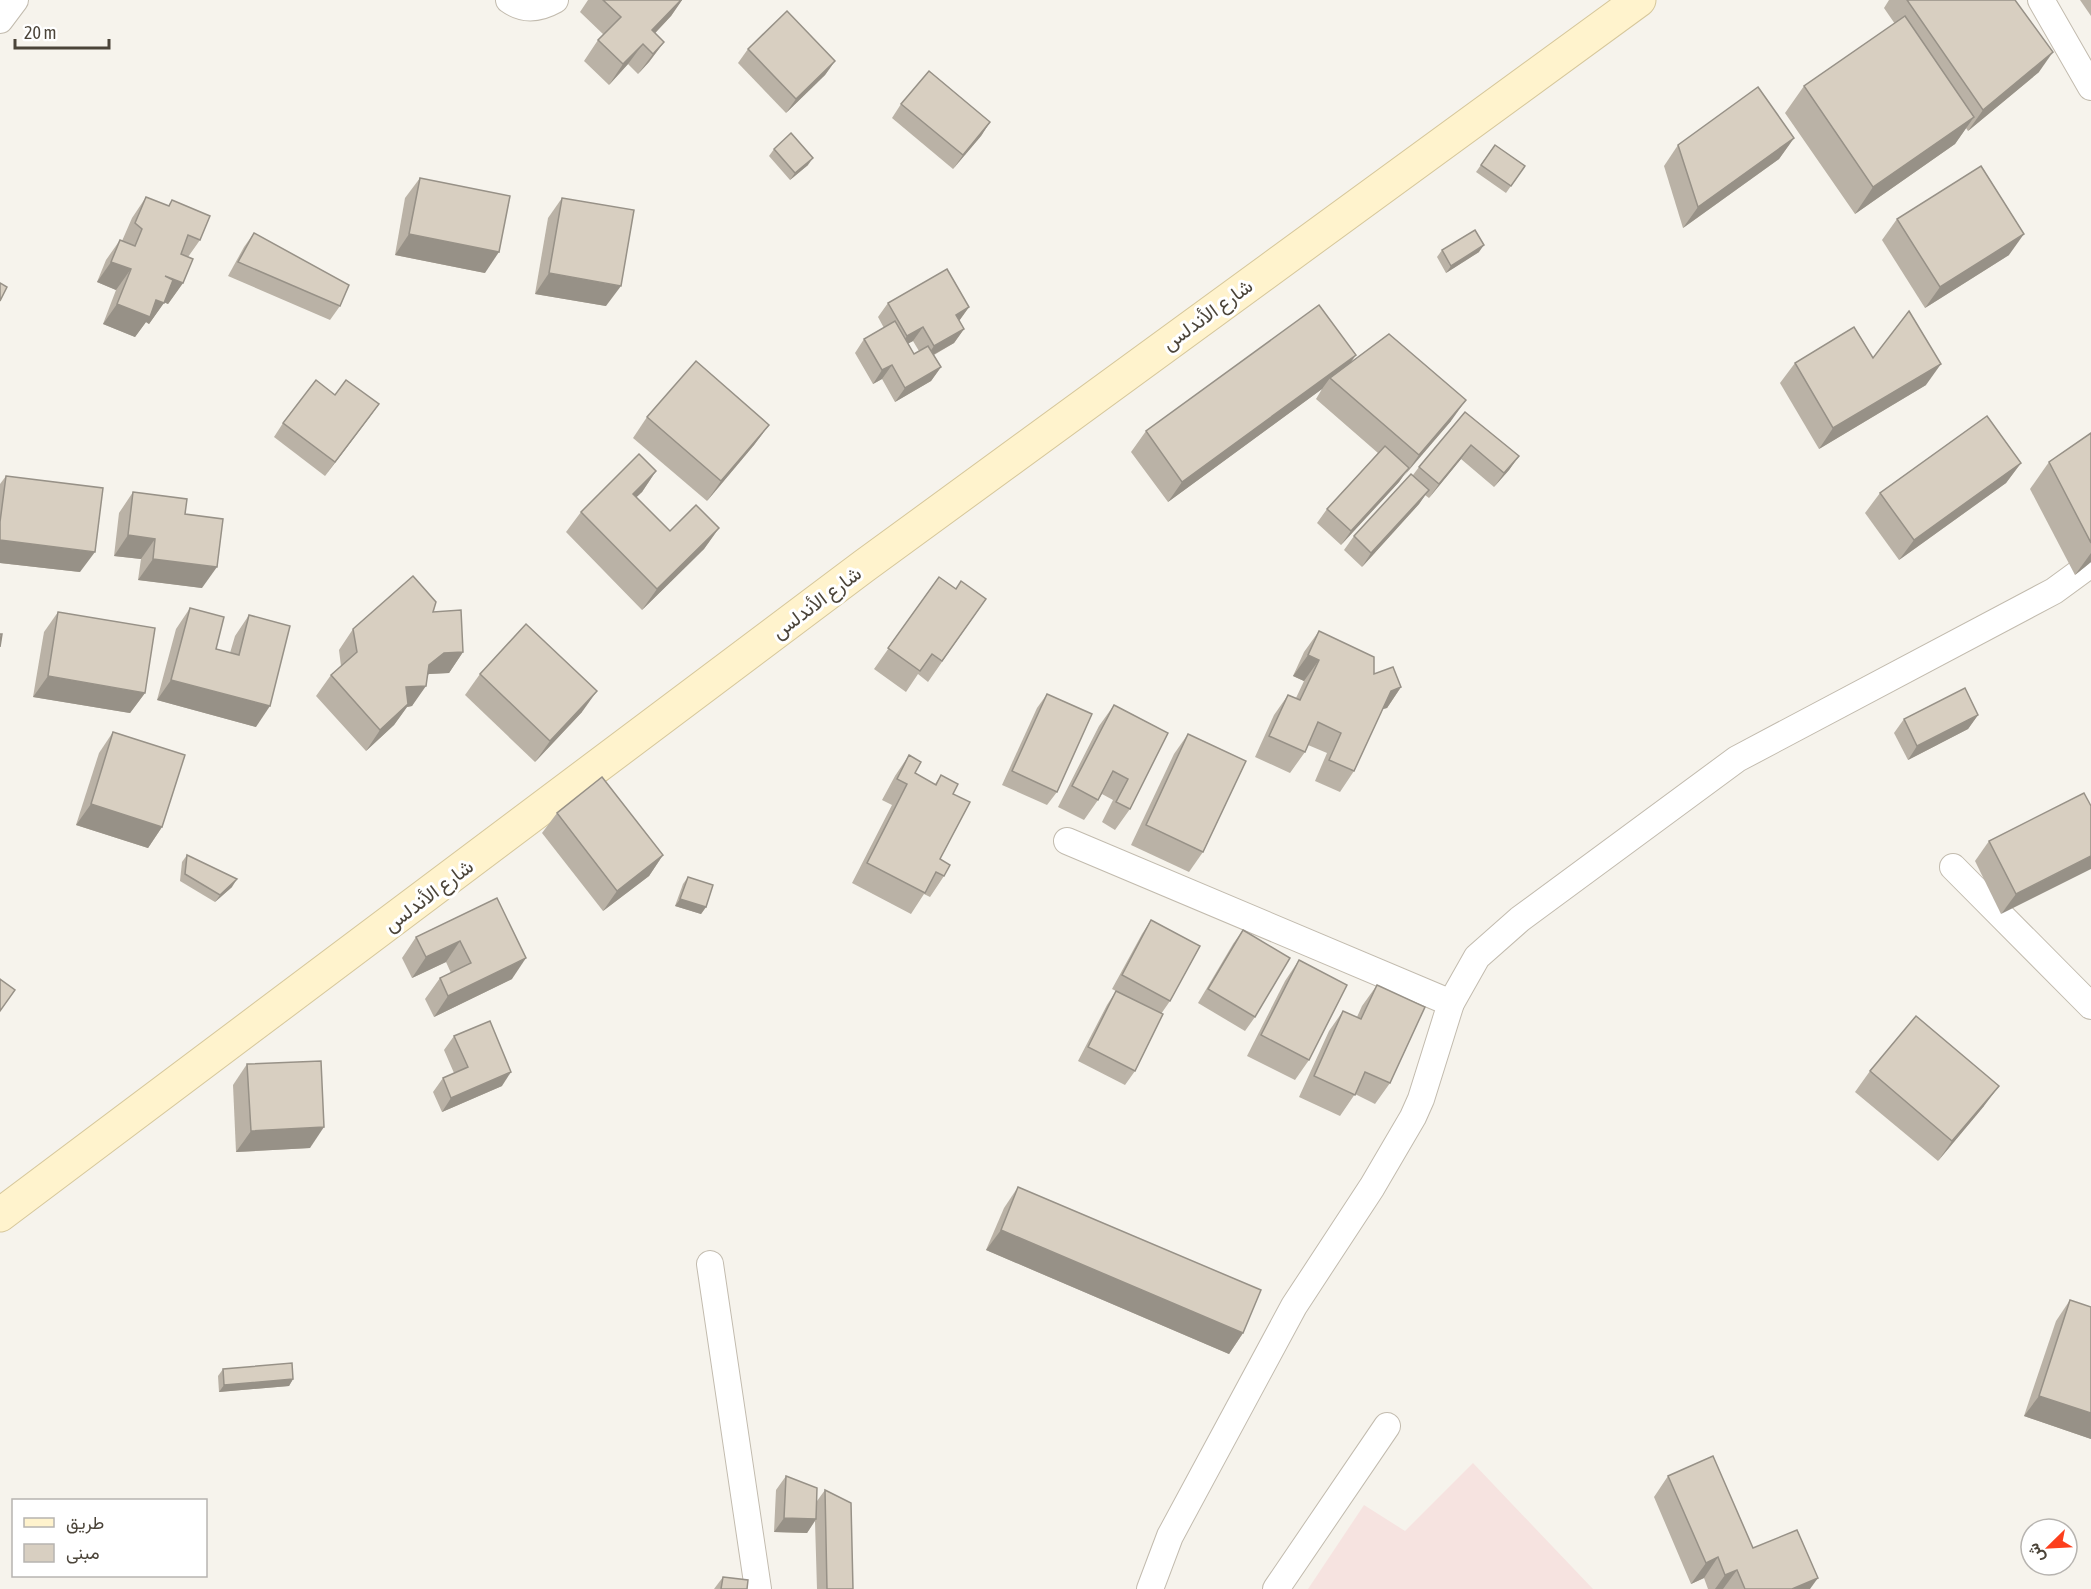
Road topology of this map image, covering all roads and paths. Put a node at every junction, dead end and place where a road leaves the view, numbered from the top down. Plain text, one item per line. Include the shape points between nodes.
1 (15, 0) edge
2 (509, 0) edge
3 (555, 0) edge
4 (1640, 0) edge
5 (2041, 0) edge
6 (0, 20) edge
7 (2091, 87) edge
8 (2091, 564) edge
9 (1067, 841) dead end
10 (1953, 867) dead end
11 (1451, 1004) junction
12 (2091, 1006) edge
13 (0, 1215) edge
14 (710, 1264) dead end
15 (1388, 1426) dead end
16 (758, 1589) edge
17 (1150, 1589) edge
18 (1276, 1589) edge

1 - 6 street
2 - 3 street via 532,8
4 - 13 main road, شارع الأندلس via 864,566
5 - 7 street
8 - 11 street via 2054,591 1737,759 1712,776 1493,940 1468,970
9 - 11 street
10 - 12 street
11 - 17 street via 1413,1117 1294,1306 1170,1536
14 - 16 street
15 - 18 street

